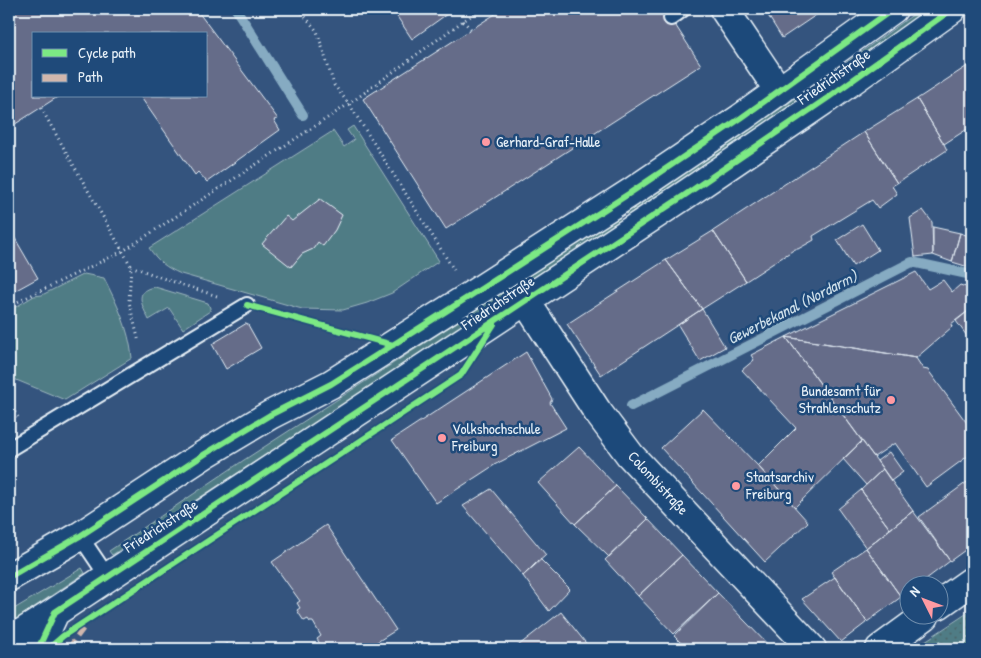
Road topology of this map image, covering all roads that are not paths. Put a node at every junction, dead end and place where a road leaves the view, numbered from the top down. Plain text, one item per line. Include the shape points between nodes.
1 (683, 9) edge
2 (724, 9) edge
3 (893, 9) edge
4 (952, 9) edge
5 (671, 18) dead end
6 (779, 91) junction
7 (525, 300) junction
8 (247, 305) road end
9 (9, 449) edge
10 (80, 536) junction
11 (107, 576) junction
12 (9, 577) edge
13 (972, 582) edge
14 (948, 598) edge
15 (55, 612) junction
16 (911, 626) edge
17 (9, 641) edge
18 (38, 649) edge
19 (812, 649) edge
20 (880, 649) edge

1 - 5 lane
2 - 6 main road
3 - 6 main road, Friedrichstraße
4 - 7 main road, Friedrichstraße via 829,97
6 - 10 main road, Friedrichstraße via 630,193 470,296 331,384 270,415 205,454
7 - 11 main road, Friedrichstraße
7 - 19 main road, Colombistraße via 597,412 630,454
8 - 9 lane
10 - 11 lane
10 - 12 main road, Friedrichstraße
11 - 15 main road, Friedrichstraße
13 - 14 main road
15 - 17 main road, Friedrichstraße
15 - 18 main road
16 - 20 main road

